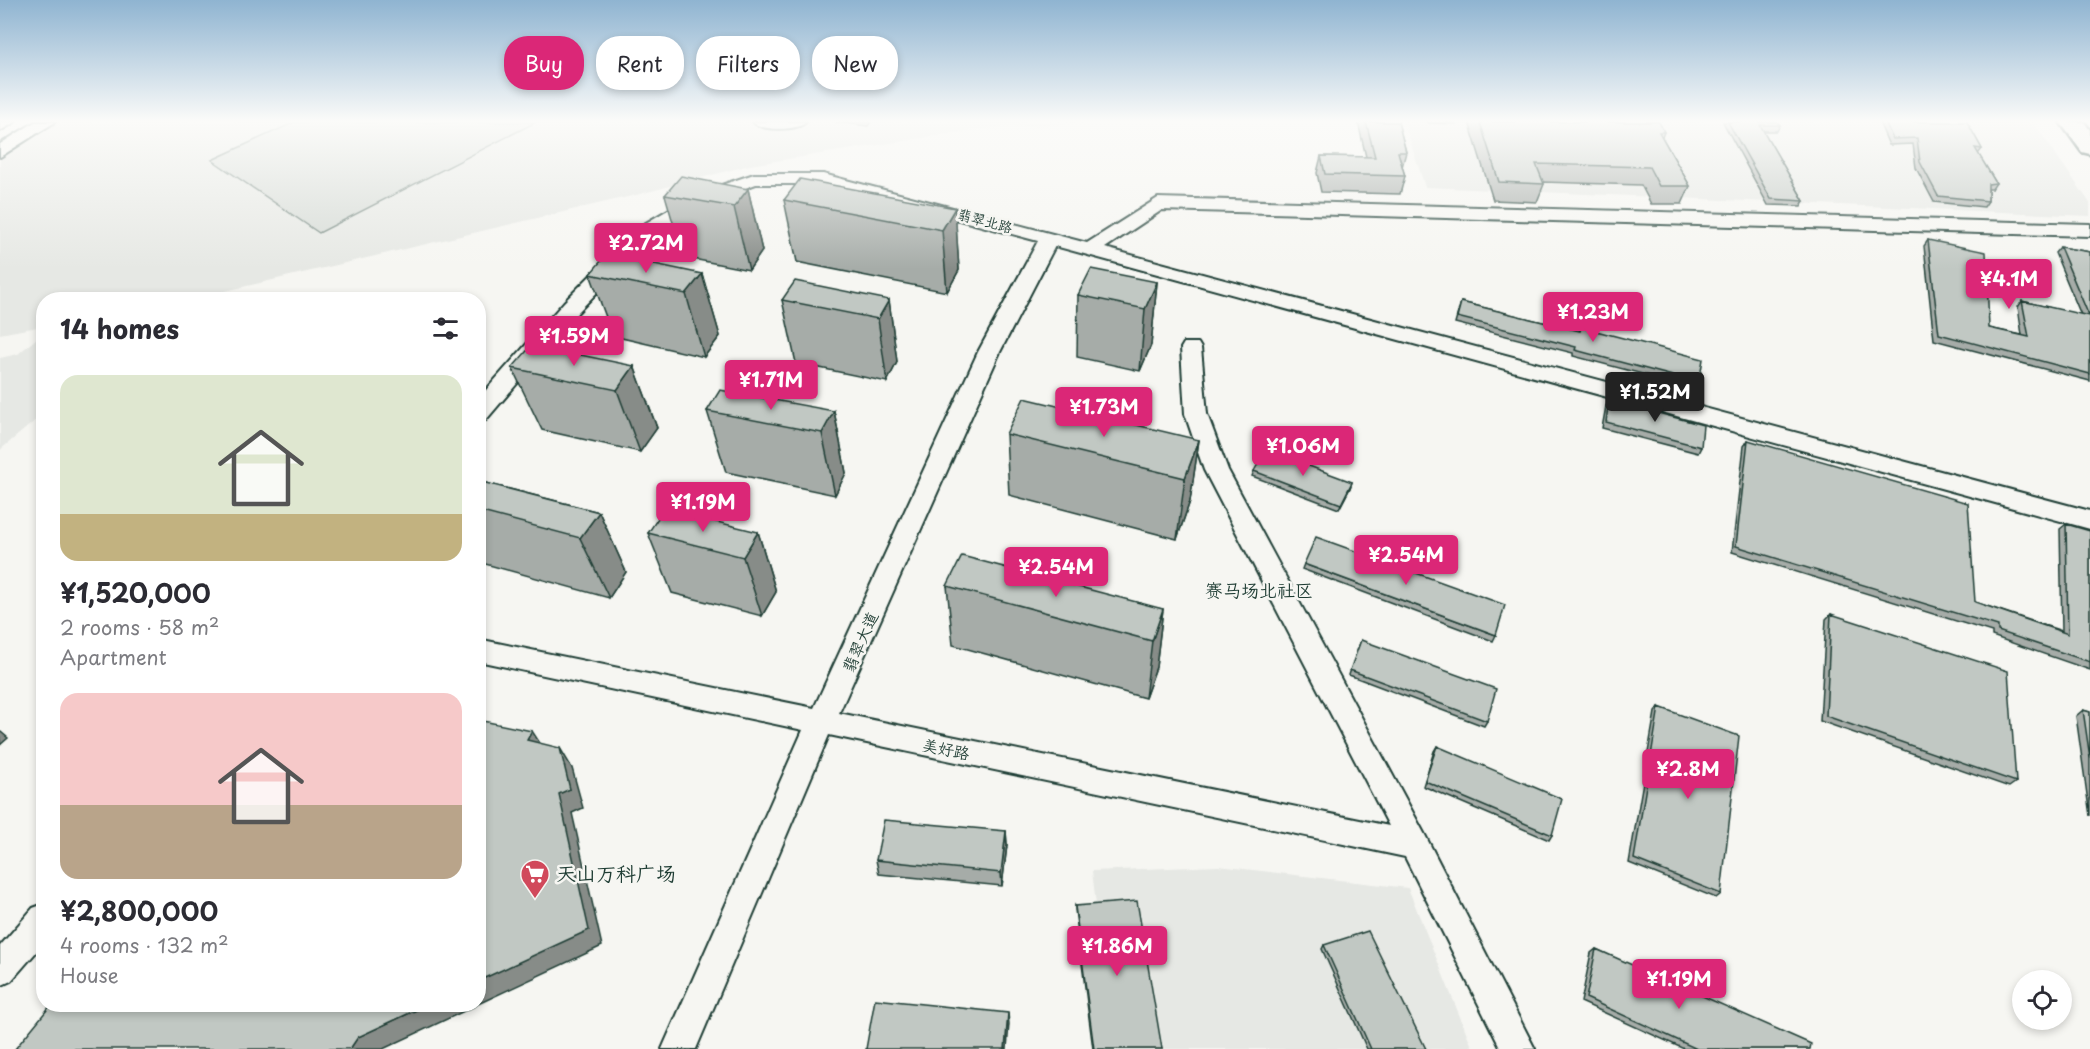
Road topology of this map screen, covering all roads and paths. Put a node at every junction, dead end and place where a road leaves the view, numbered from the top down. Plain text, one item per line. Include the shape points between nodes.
1 (2090, 230) edge
2 (1049, 238) junction
3 (1089, 250) junction
4 (1191, 348) dead end
5 (486, 405) edge
6 (2090, 520) edge
7 (486, 652) edge
8 (821, 723) junction
9 (1415, 845) junction
10 (36, 928) edge
11 (0, 970) edge
12 (679, 1049) edge
13 (1518, 1049) edge

1 - 3 street via 1158,204
2 - 3 street, 翡翠北路
2 - 5 street, 翡翠北路 via 824,179 754,179 700,198 646,231 571,307
2 - 8 street, 翡翠大道 via 989,352
3 - 6 street, 翡翠北路
4 - 9 street via 1196,414 1216,470
7 - 8 street, 美好路
8 - 9 street, 美好路
8 - 12 street, 翡翠大道
9 - 13 street
10 - 11 street

